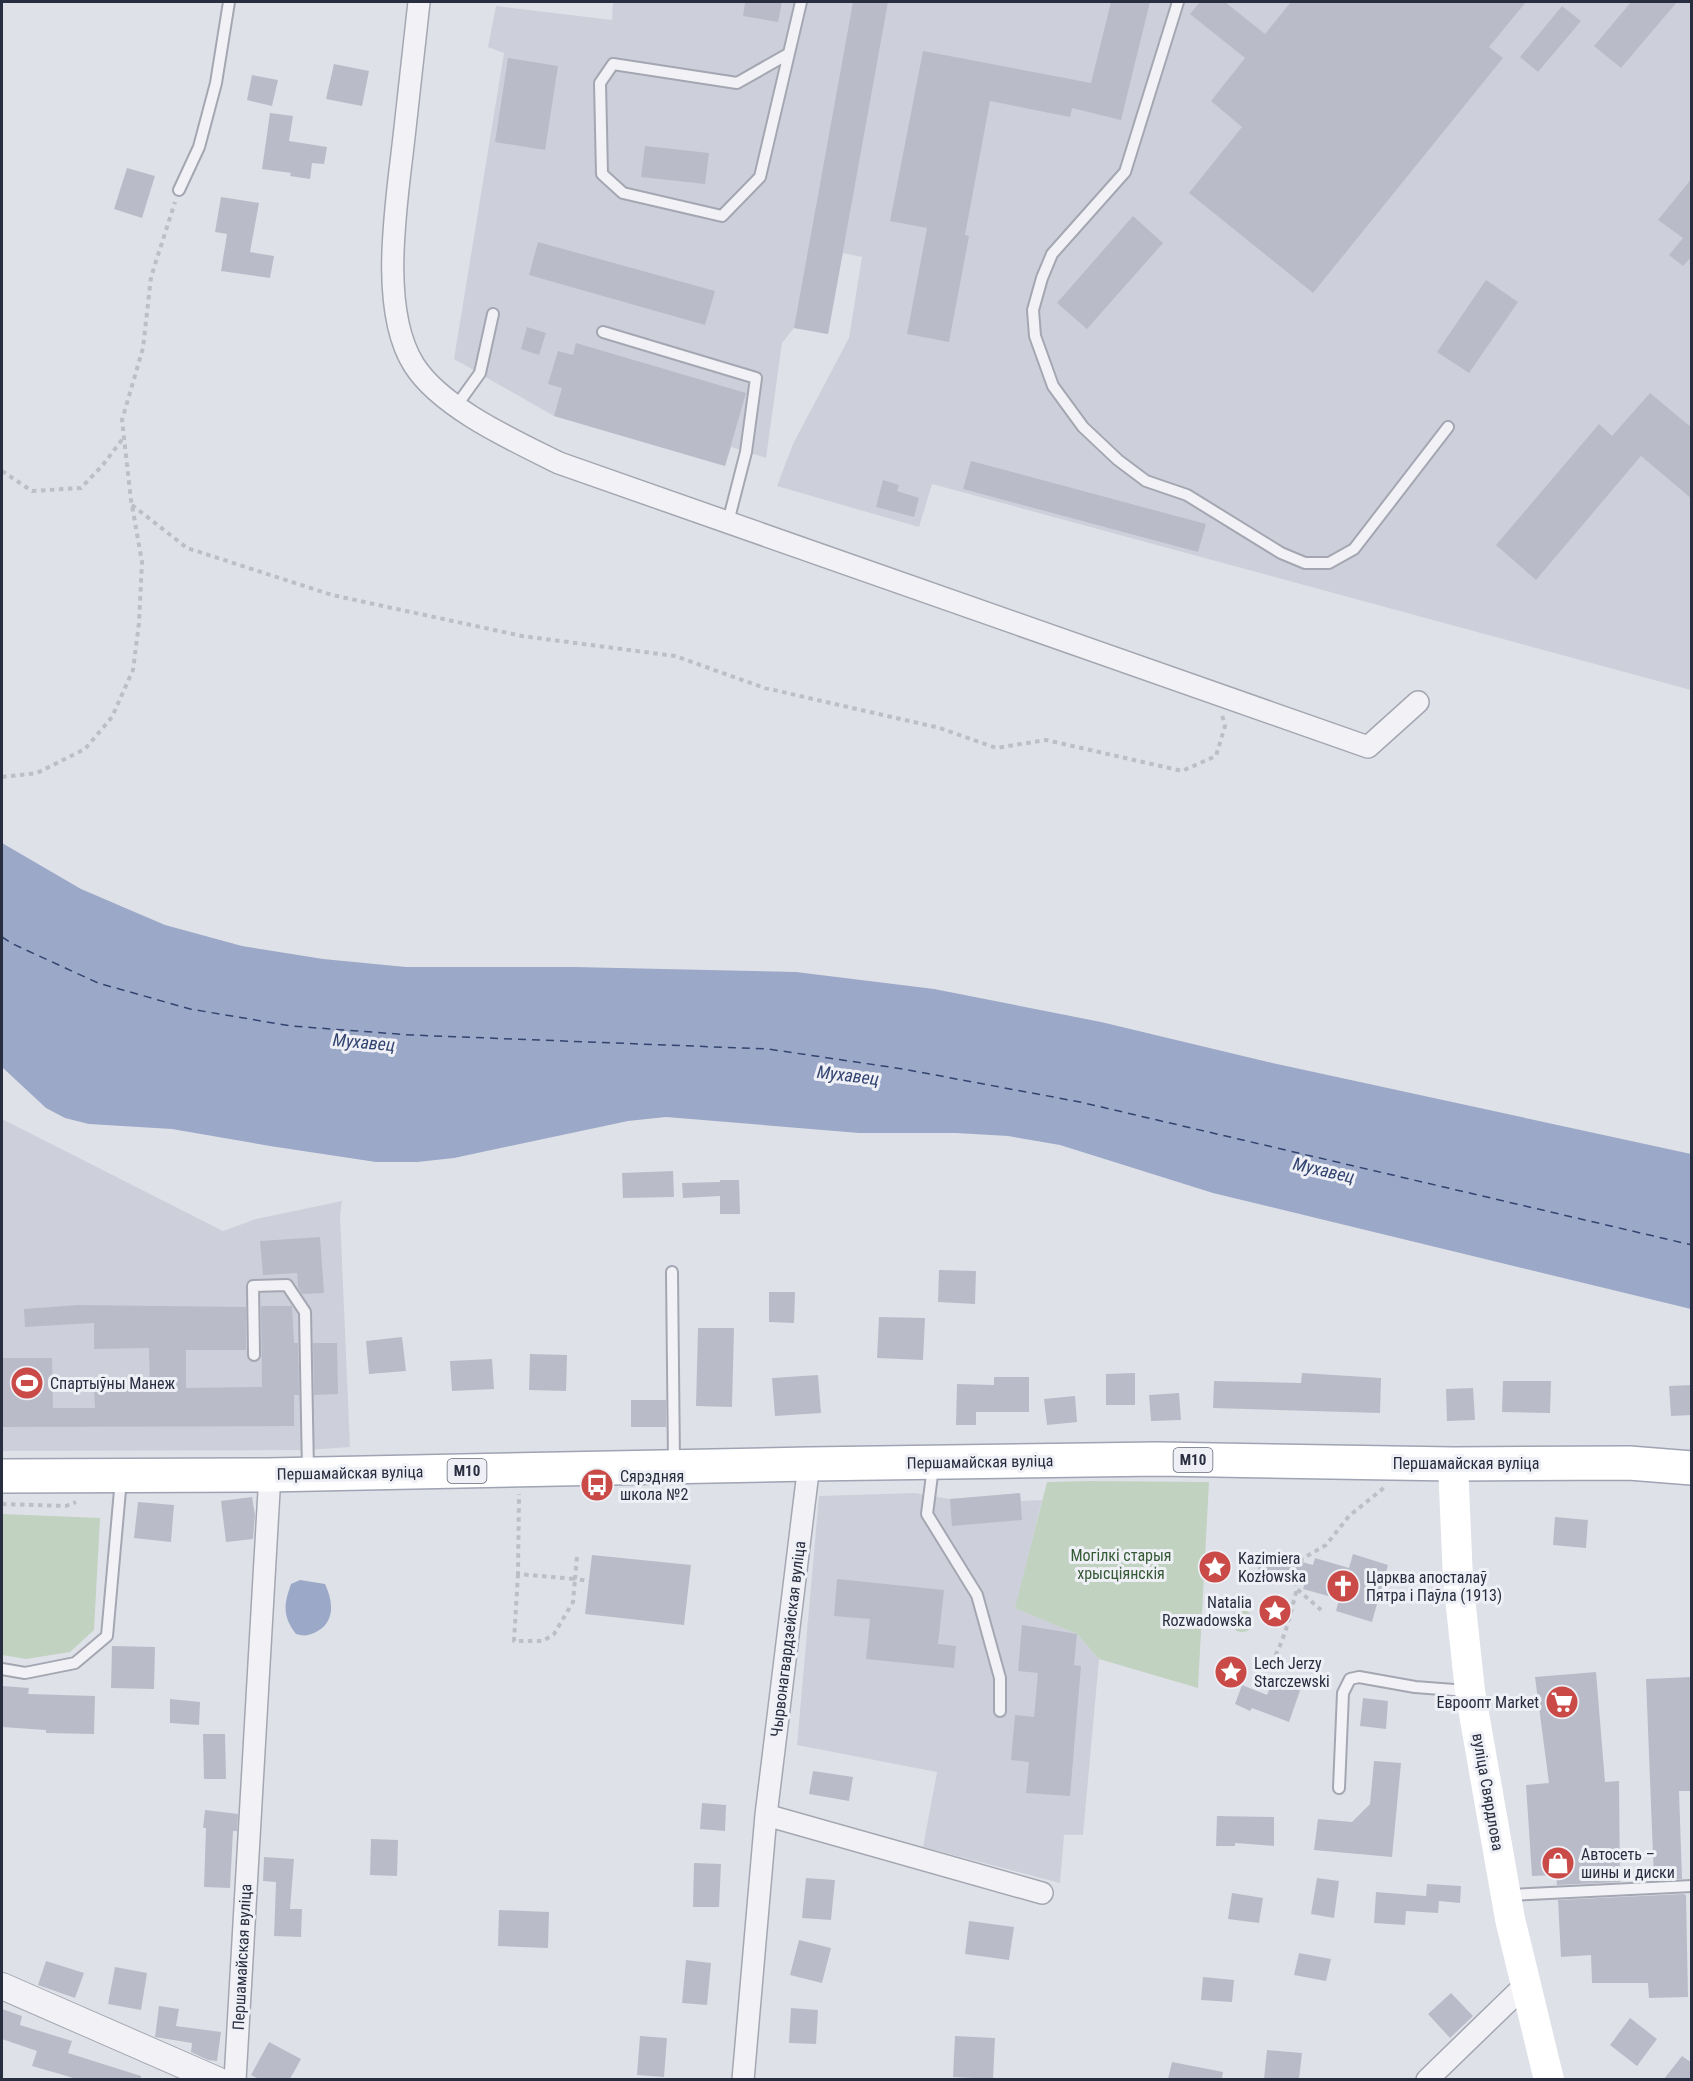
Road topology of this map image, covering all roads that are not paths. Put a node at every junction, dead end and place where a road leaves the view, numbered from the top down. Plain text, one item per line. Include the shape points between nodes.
1 (230, 2) edge
2 (419, 2) edge
3 (801, 2) edge
4 (1178, 2) edge
5 (788, 54) junction
6 (179, 190) road end
7 (493, 314) dead end
8 (603, 332) dead end
9 (457, 405) junction
10 (1448, 427) dead end
11 (728, 522) junction
12 (1418, 702) dead end
13 (672, 1272) dead end
14 (254, 1355) dead end
15 (933, 1463) junction
16 (810, 1464) junction
17 (1453, 1464) junction
18 (674, 1467) junction
19 (1692, 1468) edge
20 (308, 1474) junction
21 (268, 1475) junction
22 (2, 1476) edge
23 (122, 1476) junction
24 (2, 1669) edge
25 (1470, 1691) junction
26 (1000, 1711) dead end
27 (1339, 1788) dead end
28 (766, 1815) junction
29 (1692, 1886) edge
30 (1042, 1893) dead end
31 (1505, 1895) junction
32 (1526, 1984) junction
33 (2, 1986) edge
34 (217, 2079) edge
35 (235, 2079) edge
36 (743, 2079) edge
37 (1427, 2079) edge
38 (1549, 2079) edge

1 - 6 lane via 216,83 199,147
2 - 9 street via 395,219 393,290 400,336 414,365
3 - 5 lane
4 - 10 lane via 1125,172 1052,254 1042,278 1033,310 1035,336 1053,386 1083,427 1146,481 1187,495 1281,553 1305,563 1329,563 1354,549
5 - 5 lane via 760,177 722,216 622,193 602,174 600,83 614,64 737,83
7 - 9 lane via 480,374
8 - 11 lane via 756,378 746,452
9 - 11 street via 493,430 560,463
11 - 12 street via 1368,747
13 - 18 lane
14 - 20 lane via 253,1286 287,1285 305,1312
15 - 16 main road, Першамайская вуліца / М10
15 - 17 main road, Першамайская вуліца / М10 via 1158,1459
15 - 26 lane via 927,1514 977,1595 1000,1678
16 - 18 main road, Першамайская вуліца / М10
16 - 28 street, Чырвонагвардзейская вуліца
17 - 19 main road, Першамайская вуліца / М10 via 1629,1463
17 - 25 main road, вуліца Свярдлова via 1458,1579
18 - 20 main road, Першамайская вуліца / М10
20 - 21 main road, Першамайская вуліца / М10
21 - 23 main road, Першамайская вуліца / М10
21 - 35 street, Першамайская вуліца
22 - 23 main road, Першамайская вуліца / М10
23 - 24 lane via 107,1636 75,1663 25,1672
25 - 27 lane via 1350,1679 1343,1693
25 - 31 main road, вуліца Свярдлова
28 - 30 street
28 - 36 street, Чырвонагвардзейская вуліца
29 - 31 lane
31 - 32 main road, вуліца Свярдлова
32 - 37 street
32 - 38 main road, вуліца Свярдлова
33 - 34 street

